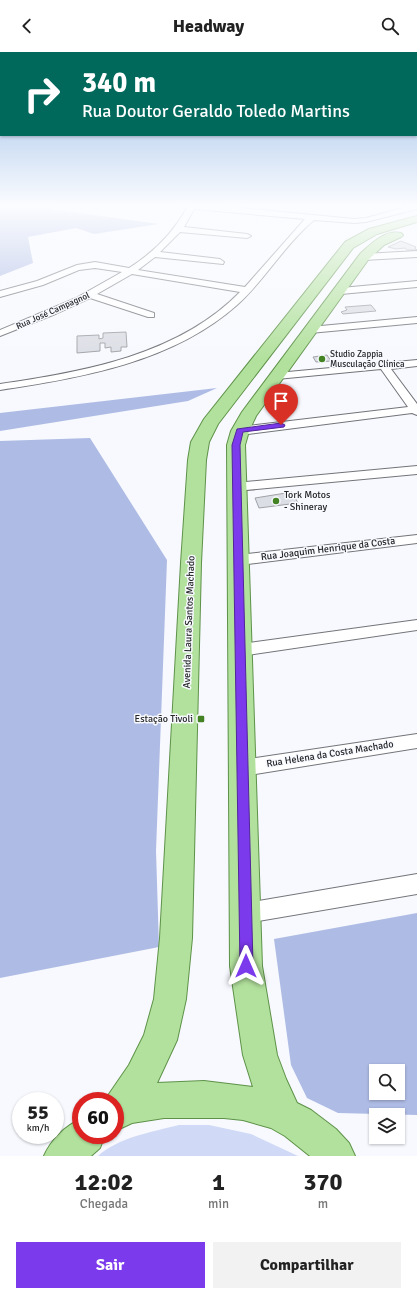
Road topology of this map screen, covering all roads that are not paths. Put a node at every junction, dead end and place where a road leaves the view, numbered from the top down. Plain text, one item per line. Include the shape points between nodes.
1 (150, 257) edge
2 (174, 257) edge
3 (276, 257) edge
4 (341, 257) edge
5 (366, 257) edge
6 (220, 262) dead end
7 (130, 272) junction
8 (417, 284) edge
9 (344, 287) junction
10 (246, 290) junction
11 (0, 294) edge
12 (90, 294) junction
13 (151, 314) dead end
14 (417, 320) edge
15 (314, 325) junction
16 (0, 333) edge
17 (417, 362) edge
18 (384, 366) junction
19 (281, 370) junction
20 (0, 386) edge
21 (416, 410) edge
22 (244, 423) junction
23 (295, 423) junction
24 (417, 470) edge
25 (236, 487) junction
26 (417, 539) edge
27 (238, 560) junction
28 (417, 625) edge
29 (241, 650) junction
30 (417, 741) edge
31 (243, 768) junction
32 (417, 884) edge
33 (246, 913) junction
34 (124, 1101) edge
35 (124, 1109) edge
36 (284, 1115) junction
37 (77, 1144) edge
38 (63, 1156) edge
39 (336, 1156) edge

1 - 7 street, Rua José Campagnol
2 - 6 street
3 - 10 street
4 - 34 main road, Avenida Laura Santos Machado via 210,423 200,442 191,563 180,867 170,999 160,1040 141,1077
5 - 9 main road
7 - 10 street
7 - 11 street via 95,265 84,266 40,283
7 - 12 street, Rua José Campagnol
8 - 9 street via 380,288
9 - 15 main road
10 - 20 street via 234,304 215,318 162,347 89,370
12 - 13 street
12 - 16 street, Rua José Campagnol via 49,314
14 - 15 street via 357,326
15 - 19 main road
17 - 18 street
18 - 19 street
18 - 21 street
19 - 22 main road
21 - 23 street
22 - 23 street
22 - 23 street
22 - 25 main road via 236,445
24 - 25 street
25 - 27 main road
26 - 27 street, Rua Joaquim Henrique da Costa
27 - 29 main road
28 - 29 street
29 - 31 main road
30 - 31 street, Rua Helena da Costa Machado
31 - 33 main road
32 - 33 street
33 - 36 main road via 246,966 260,1055
35 - 36 main road via 181,1098 220,1098
36 - 39 main road via 314,1134
37 - 38 main road

